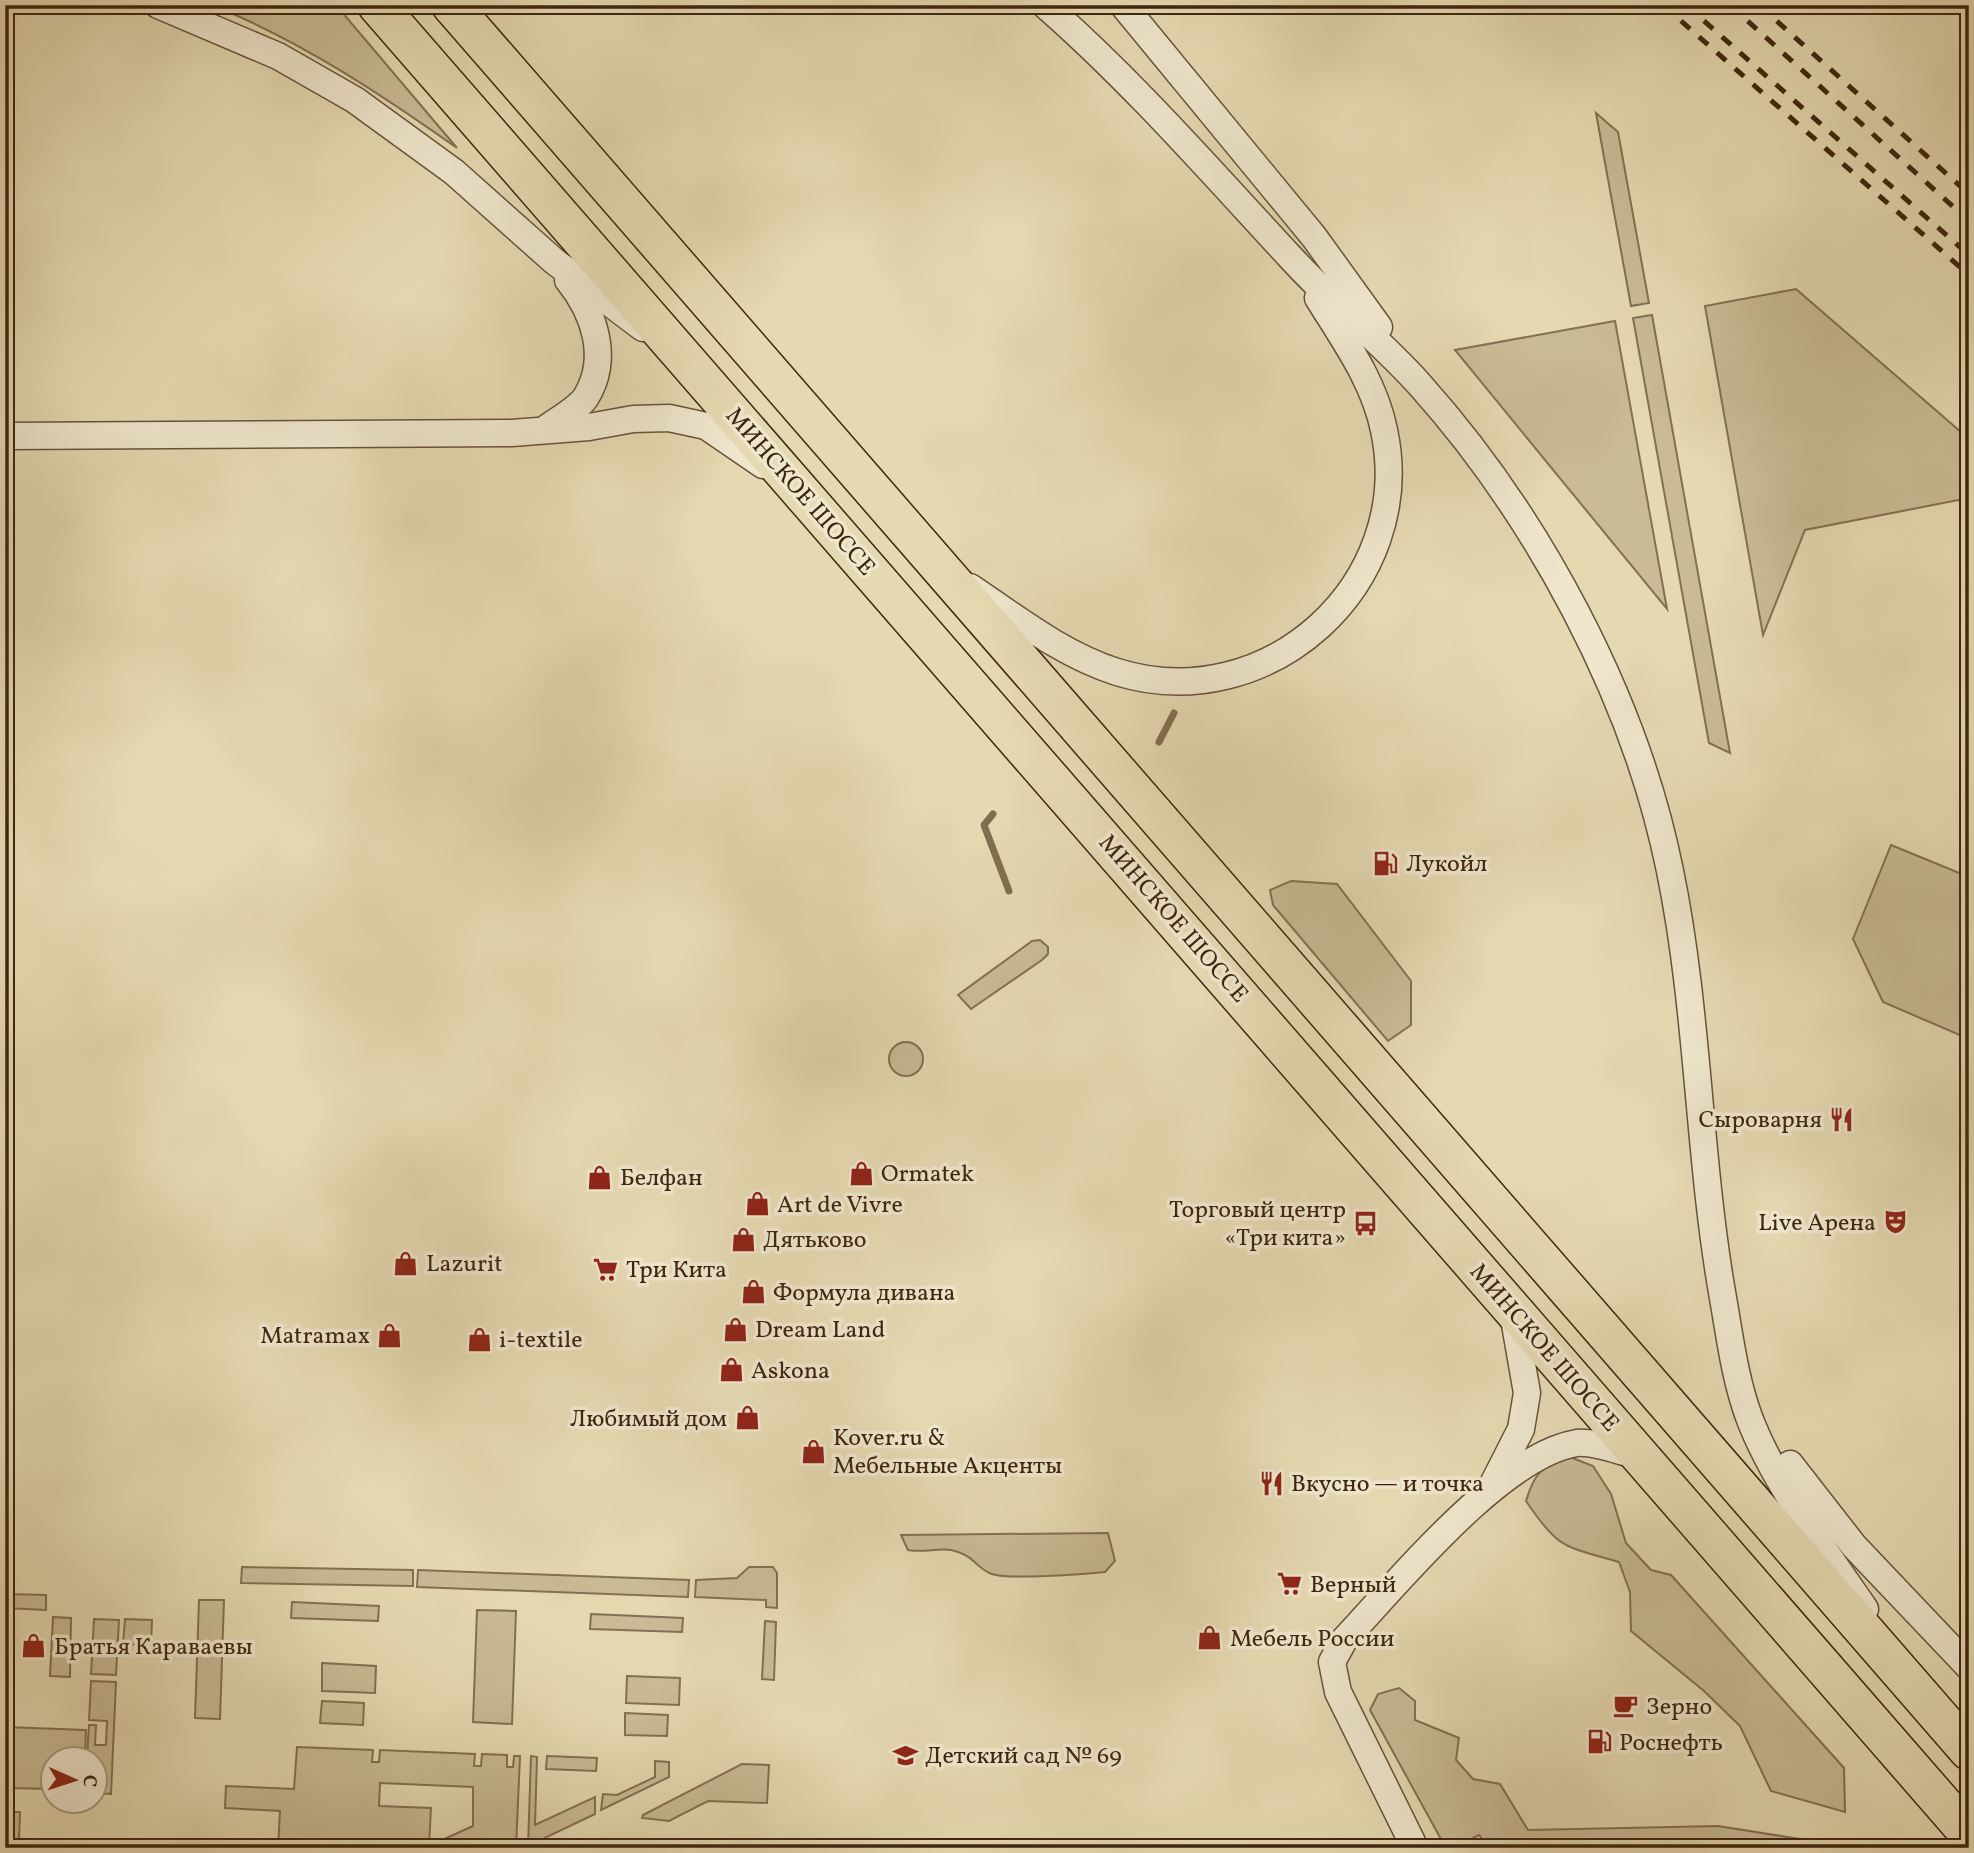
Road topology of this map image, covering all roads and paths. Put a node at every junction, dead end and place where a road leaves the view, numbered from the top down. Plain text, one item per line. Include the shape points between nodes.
1 (158, 5) edge
2 (377, 5) edge
3 (451, 5) edge
4 (1045, 5) edge
5 (1123, 5) edge
6 (554, 261) junction
7 (1297, 264) junction
8 (690, 363) junction
9 (1420, 385) junction
10 (547, 428) junction
11 (5, 436) edge
12 (797, 488) junction
13 (934, 563) junction
14 (1511, 1307) junction
15 (1726, 1315) junction
16 (1639, 1456) junction
17 (1488, 1494) junction
18 (1969, 1667) edge
19 (1944, 1722) junction
20 (1969, 1751) edge
21 (1969, 1833) edge
22 (1415, 1848) edge

1 - 6 street via 278,55 355,100 454,172
2 - 8 highway, МИНСКОЕ ШОССЕ
3 - 13 highway
4 - 7 street via 1096,49
5 - 9 street via 1314,237
6 - 8 street
6 - 10 street via 581,296 596,329 597,368 585,398
7 - 9 street
7 - 13 street via 1370,384 1384,430 1389,477 1382,528 1371,559 1319,629 1285,654 1247,669 1203,680 1161,680 1117,672 1049,640
8 - 12 highway, МИНСКОЕ ШОССЕ
9 - 15 street via 1493,478 1563,588 1598,652 1640,758 1670,869 1689,988 1714,1246
10 - 11 street via 512,433
10 - 12 street via 669,418 706,426
12 - 14 highway, МИНСКОЕ ШОССЕ
13 - 19 highway
14 - 16 highway, МИНСКОЕ ШОССЕ
14 - 17 street via 1527,1393 1521,1429
15 - 18 street via 1762,1412 1792,1469 1854,1546
15 - 19 street via 1737,1378 1773,1468
16 - 17 street via 1579,1443 1527,1463
16 - 21 highway, МИНСКОЕ ШОССЕ
17 - 22 street via 1344,1640 1332,1662 1338,1692
19 - 20 highway

